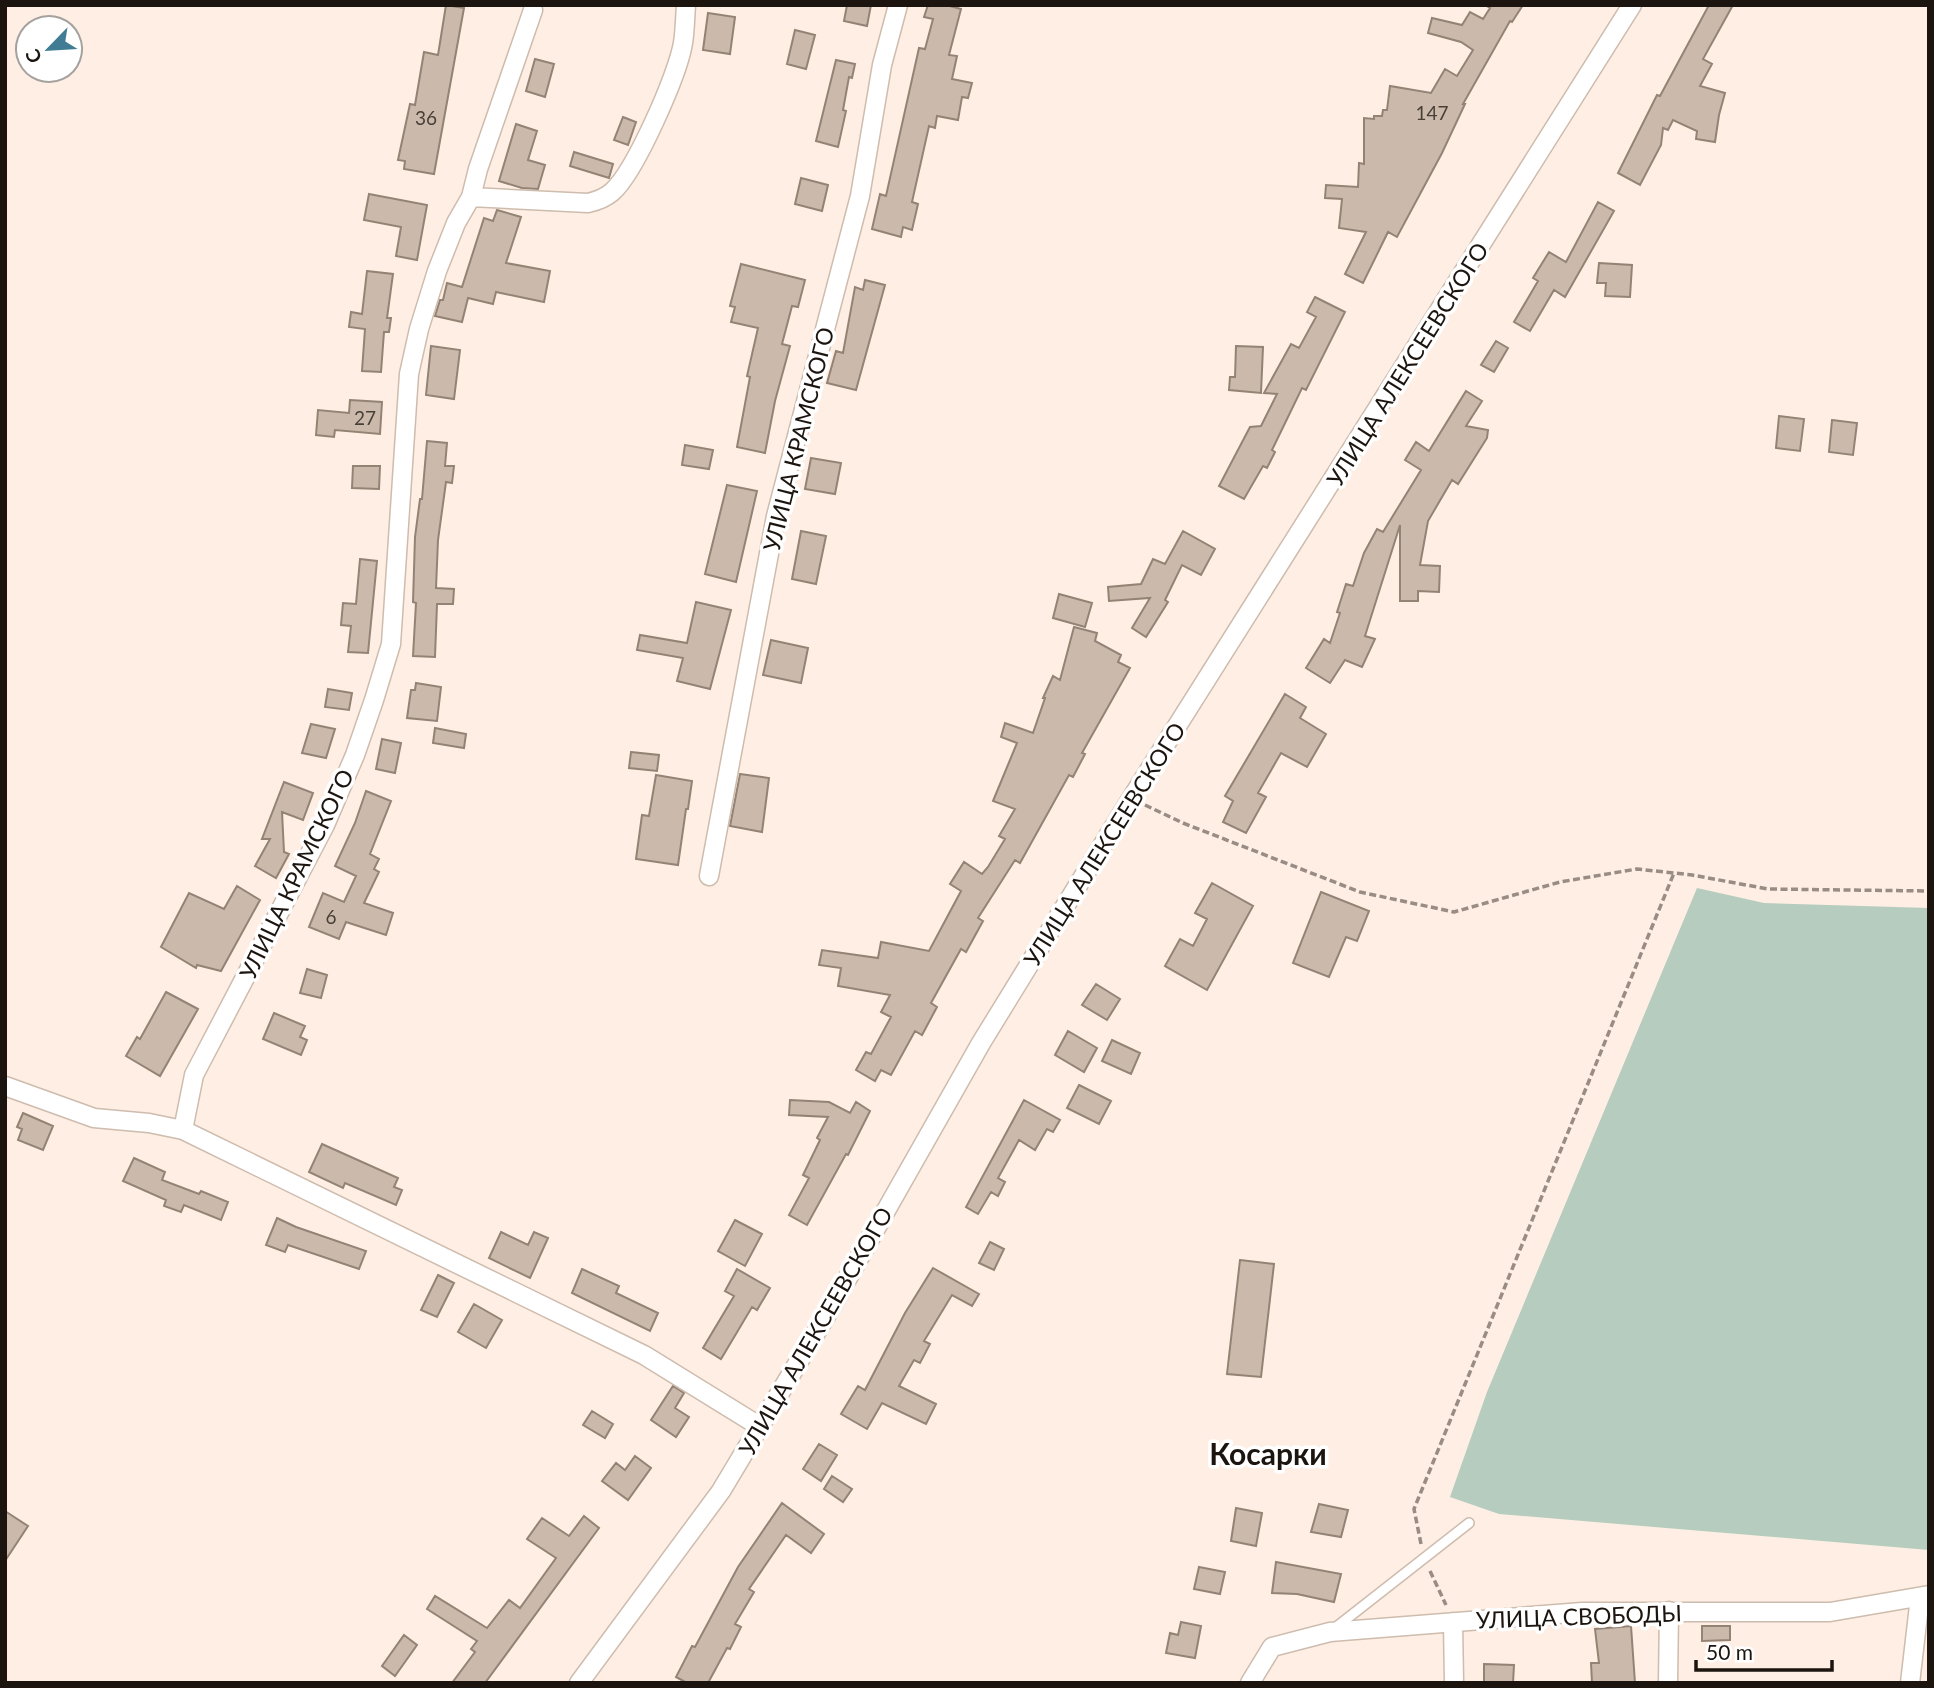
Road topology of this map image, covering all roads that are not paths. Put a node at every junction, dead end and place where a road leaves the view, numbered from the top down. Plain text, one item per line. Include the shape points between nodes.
1 (685, 5) edge
2 (898, 5) edge
3 (1632, 5) edge
4 (533, 10) dead end
5 (471, 197) junction
6 (709, 876) dead end
7 (5, 1086) edge
8 (183, 1130) junction
9 (760, 1426) junction
10 (1469, 1524) dead end
11 (1924, 1596) edge
12 (1669, 1611) junction
13 (1453, 1622) junction
14 (1329, 1632) junction
15 (579, 1683) edge
16 (1250, 1683) edge
17 (1454, 1683) edge
18 (1668, 1683) edge
19 (1910, 1683) edge

1 - 5 street via 673,78 644,143 613,192 588,203
2 - 6 street, УЛИЦА КРАМСКОГО via 882,65 860,196 776,516
3 - 9 street, УЛИЦА АЛЕКСЕЕВСКОГО via 981,1043
4 - 5 street, УЛИЦА КРАМСКОГО
5 - 8 street, УЛИЦА КРАМСКОГО via 437,271 409,374 391,644 374,700 325,825 194,1075
7 - 8 street via 94,1118
8 - 9 street via 644,1355
9 - 15 street, УЛИЦА АЛЕКСЕЕВСКОГО via 721,1491
10 - 14 lane
11 - 12 street, УЛИЦА СВОБОДЫ via 1830,1612
11 - 19 street
12 - 13 street, УЛИЦА СВОБОДЫ
12 - 18 street
13 - 14 street, УЛИЦА СВОБОДЫ
13 - 17 street
14 - 16 street, УЛИЦА СВОБОДЫ via 1272,1647

